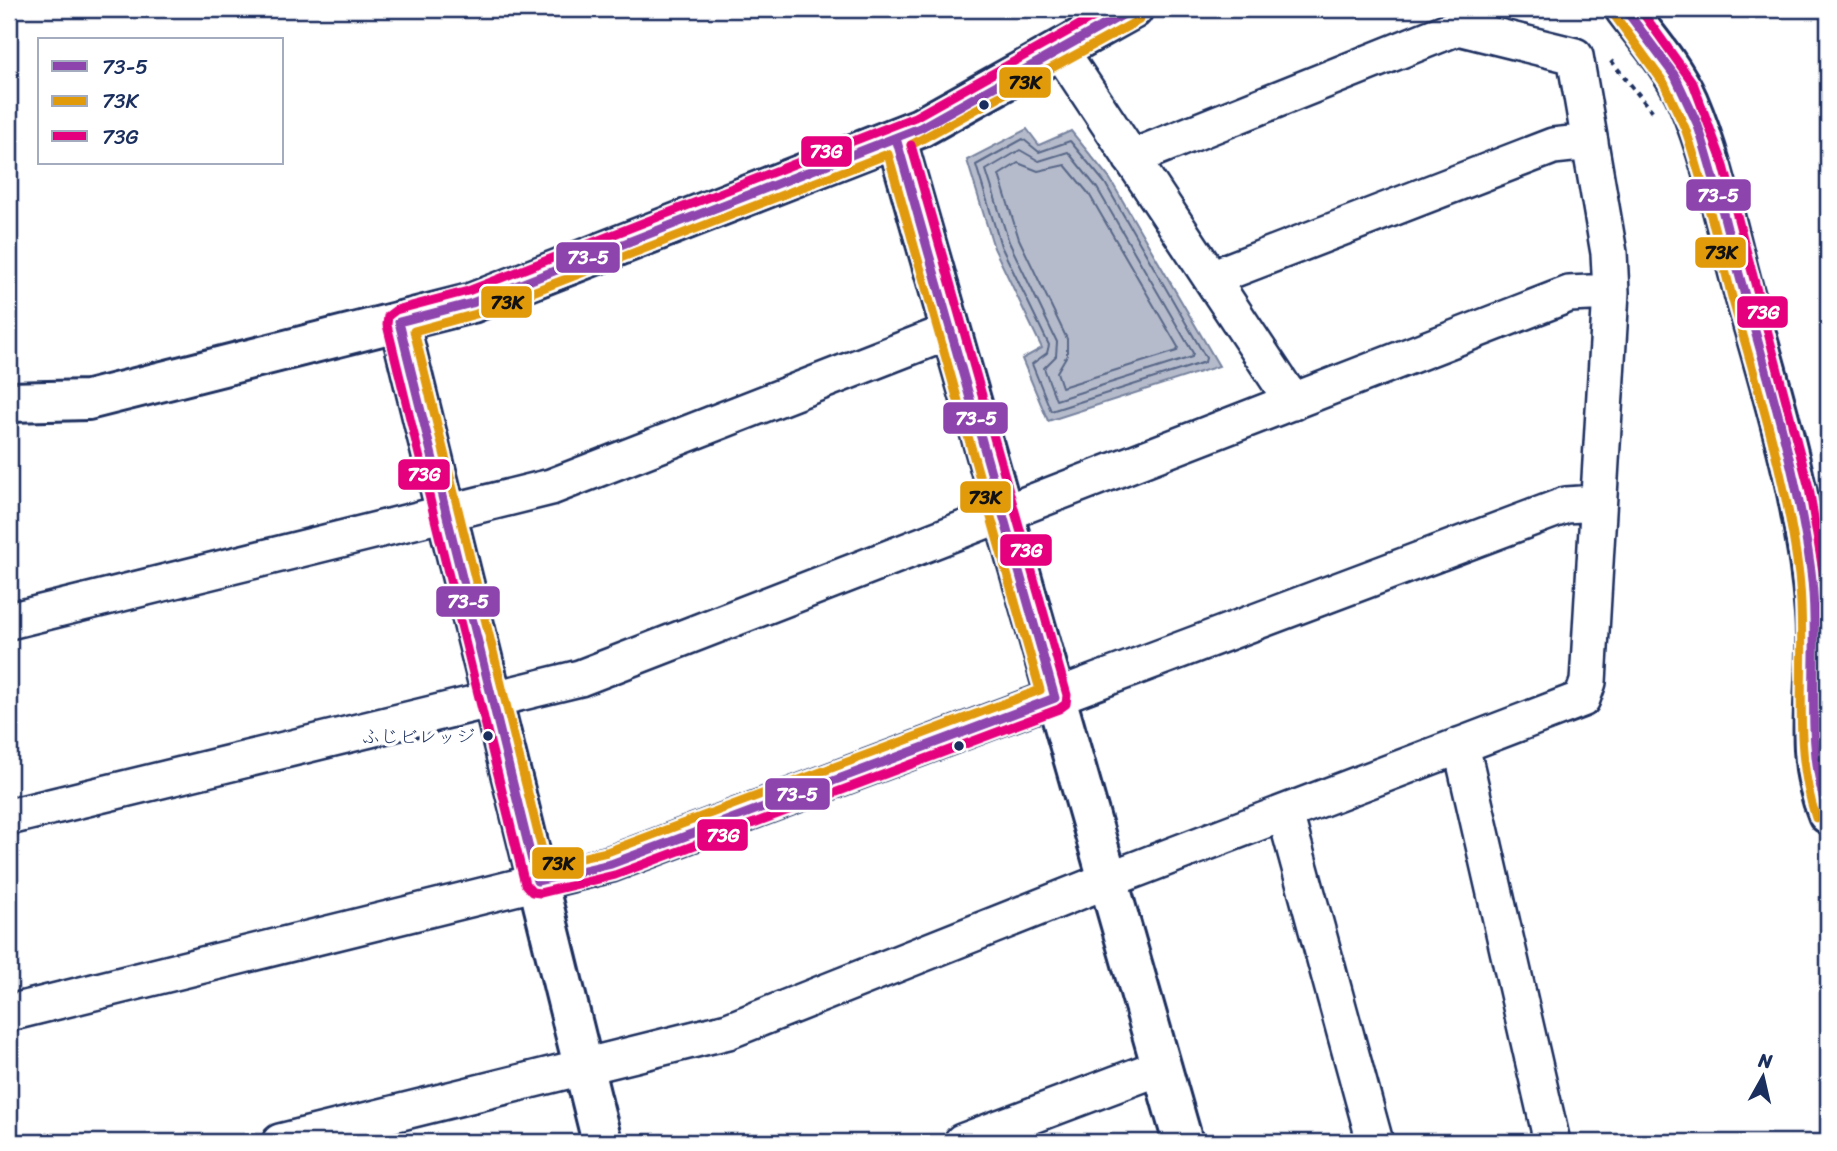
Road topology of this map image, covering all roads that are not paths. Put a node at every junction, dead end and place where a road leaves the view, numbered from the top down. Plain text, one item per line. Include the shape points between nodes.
1 (1133, 9) edge
2 (1625, 9) edge
3 (1060, 50) junction
4 (896, 138) junction
5 (1590, 142) junction
6 (1131, 158) junction
7 (1211, 278) junction
8 (1611, 292) junction
9 (399, 322) junction
10 (951, 331) junction
11 (9, 402) edge
12 (1293, 402) junction
13 (1597, 503) junction
14 (446, 513) junction
15 (1003, 516) junction
16 (9, 621) edge
17 (1055, 698) junction
18 (492, 699) junction
19 (1461, 745) junction
20 (1285, 813) junction
21 (1828, 814) edge
22 (9, 817) edge
23 (1108, 880) junction
24 (537, 881) junction
25 (9, 1013) edge
26 (583, 1067) junction
27 (1161, 1067) junction
28 (280, 1142) edge
29 (602, 1142) edge
30 (962, 1142) edge
31 (1183, 1142) edge
32 (1375, 1142) edge
33 (1552, 1142) edge

1 - 3 street
2 - 21 street via 1687,99 1786,444 1807,542 1816,617 1812,731 1820,795
3 - 4 street
3 - 6 street
4 - 9 street via 472,303
4 - 10 street
5 - 6 street via 1575,56 1458,27
5 - 7 street via 1553,146
5 - 8 street
6 - 7 street
7 - 12 street
8 - 12 street via 1569,294
8 - 13 street
9 - 11 street via 88,400
9 - 14 street
10 - 14 street via 551,487
10 - 15 street
12 - 15 street
13 - 17 street via 1566,505
13 - 19 street via 1588,682 1582,699
14 - 16 street
14 - 18 street
15 - 17 street
15 - 18 street via 580,678
17 - 23 street
17 - 24 street via 611,864
18 - 22 street
18 - 24 street
19 - 20 street
19 - 33 street
20 - 23 street
20 - 32 street
23 - 26 street via 729,1031
23 - 27 street
24 - 25 street
24 - 26 street
26 - 28 street
26 - 29 street
27 - 30 street
27 - 31 street

